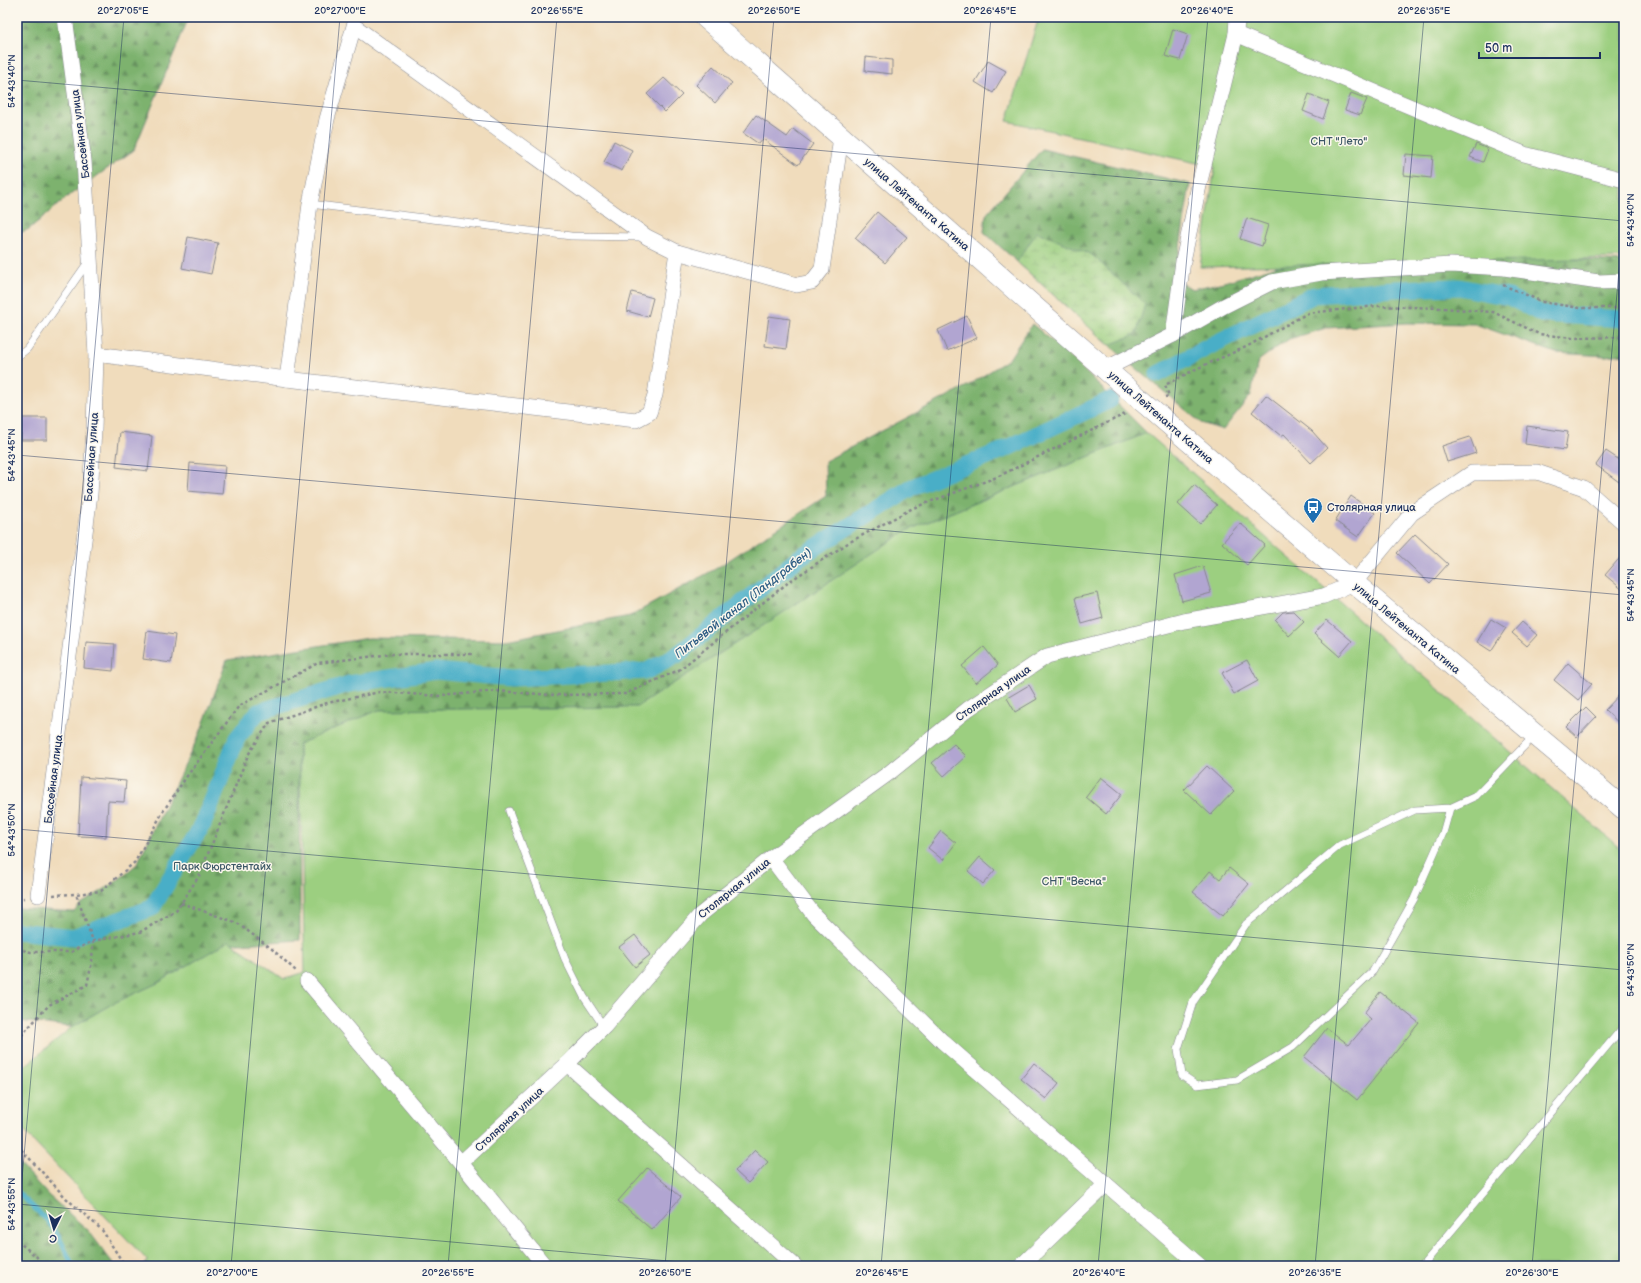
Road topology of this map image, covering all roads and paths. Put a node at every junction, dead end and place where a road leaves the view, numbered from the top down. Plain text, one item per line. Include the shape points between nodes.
1 (65, 17) edge
2 (704, 17) edge
3 (1237, 17) edge
4 (1236, 34) junction
5 (841, 137) junction
6 (1624, 180) edge
7 (310, 204) junction
8 (647, 237) junction
9 (677, 252) junction
10 (90, 258) junction
11 (1624, 281) edge
12 (1499, 283) dead end
13 (1624, 308) edge
14 (1173, 335) junction
15 (1624, 337) edge
16 (96, 354) junction
17 (17, 358) edge
18 (1105, 369) junction
19 (287, 379) junction
20 (1165, 385) dead end
21 (1114, 419) dead end
22 (1624, 523) edge
23 (1354, 584) junction
24 (473, 654) dead end
25 (1535, 735) junction
26 (1450, 808) junction
27 (1624, 809) edge
28 (509, 810) dead end
29 (771, 858) junction
30 (38, 895) dead end
31 (181, 903) junction
32 (94, 941) junction
33 (17, 949) edge
34 (307, 981) joint
35 (604, 1026) junction
36 (1624, 1026) edge
37 (17, 1040) edge
38 (567, 1064) junction
39 (17, 1145) edge
40 (461, 1164) junction
41 (1106, 1184) junction
42 (17, 1241) edge
43 (43, 1266) edge
44 (125, 1266) edge
45 (545, 1266) edge
46 (795, 1266) edge
47 (1021, 1266) edge
48 (1200, 1266) edge
49 (1422, 1266) edge

1 - 10 street, Бассейная улица via 84,161
2 - 5 street, улица Лейтенанта Катина
3 - 4 street
4 - 6 street via 1524,154
4 - 14 street via 1198,188 1183,260
5 - 9 street via 822,269 812,282 797,285
5 - 18 street, улица Лейтенанта Катина
7 - 8 lane via 571,236
7 - 8 street via 327,119 354,26
7 - 19 street
8 - 9 street
9 - 19 street via 655,395 649,413 636,420
10 - 16 street, Бассейная улица
10 - 17 lane via 27,349
11 - 14 street via 1599,282 1504,268 1451,265 1321,273 1272,282
12 - 13 path via 1543,302 1580,308
14 - 18 street
15 - 20 path via 1572,338 1539,334 1493,312 1443,308 1377,306 1308,313 1246,347
16 - 19 street
16 - 30 street, Бассейная улица via 90,494
18 - 23 street, улица Лейтенанта Катина
21 - 31 path via 997,477 913,508 848,543 790,581 679,670 625,694 553,695 496,691 441,696 380,692 327,703 269,724 248,755 199,876
22 - 23 street, Столярная улица via 1584,488 1537,472 1472,473 1412,513
23 - 25 street, улица Лейтенанта Катина
23 - 29 street, Столярная улица via 1324,596 1184,621 1046,656 968,709 889,773
24 - 32 path via 392,654 318,663 239,706 164,810 135,862 101,891 76,894
25 - 26 lane via 1476,796
25 - 27 street, улица Лейтенанта Катина
26 - 26 lane via 1415,810 1340,845 1246,924 1193,1002 1178,1049 1182,1075 1197,1085 1236,1080 1293,1047 1373,971 1414,899 1443,833
28 - 35 lane via 565,959 584,997
29 - 35 street, Столярная улица via 700,915
29 - 41 street via 814,915 942,1041
31 - 32 path via 176,911 140,932
31 - 34 path via 237,923 272,949
32 - 33 path via 71,952 31,952
32 - 37 path via 87,985 49,1006
34 - 40 street
35 - 38 street, Столярная улица
36 - 49 lane
38 - 40 street, Столярная улица
38 - 46 street
39 - 44 path via 66,1198 102,1230
40 - 45 street
41 - 47 street
41 - 48 street
42 - 43 path via 36,1256

